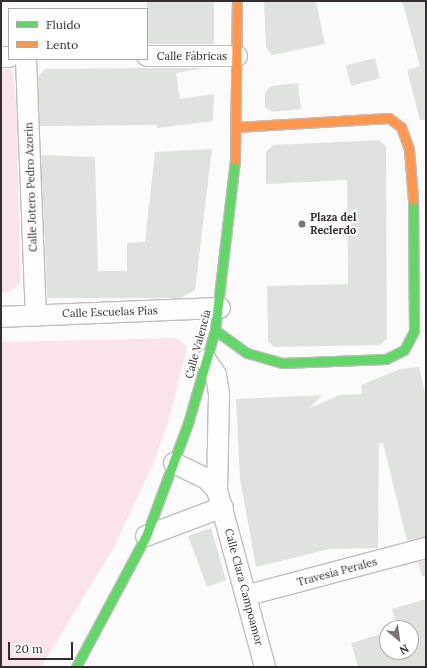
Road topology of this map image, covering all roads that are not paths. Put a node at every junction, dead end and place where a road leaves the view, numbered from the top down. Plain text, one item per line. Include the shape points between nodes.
1 (237, 1) edge
2 (148, 56) edge
3 (237, 56) junction
4 (26, 60) edge
5 (236, 127) junction
6 (220, 308) junction
7 (36, 316) junction
8 (1, 317) edge
9 (215, 330) junction
10 (206, 360) junction
11 (174, 463) junction
12 (220, 498) junction
13 (146, 536) junction
14 (426, 548) edge
15 (248, 595) junction
16 (76, 667) edge
17 (265, 667) edge

1 - 3 main road, Calle Valencia
2 - 3 street, Calle Fábricas
3 - 5 main road, Calle Valencia
4 - 7 street, Calle Jotero Pedro Azorín
5 - 6 main road, Calle Valencia via 235,180
5 - 9 main road via 389,118 401,127 409,149 413,188 414,331 404,350 386,359 282,363 247,353
6 - 7 street, Calle Escuelas Pías
6 - 9 main road, Calle Valencia
7 - 8 street, Calle Escuelas Pías
9 - 10 main road, Calle Valencia
10 - 11 main road, Calle Valencia
10 - 12 street via 216,375 219,395
11 - 12 street via 207,479
11 - 13 main road, Calle Valencia
12 - 13 street
12 - 15 street, Calle Clara Campoamor
13 - 16 main road, Calle Valencia
14 - 15 street, Travesía Perales
15 - 17 street, Calle Clara Campoamor

